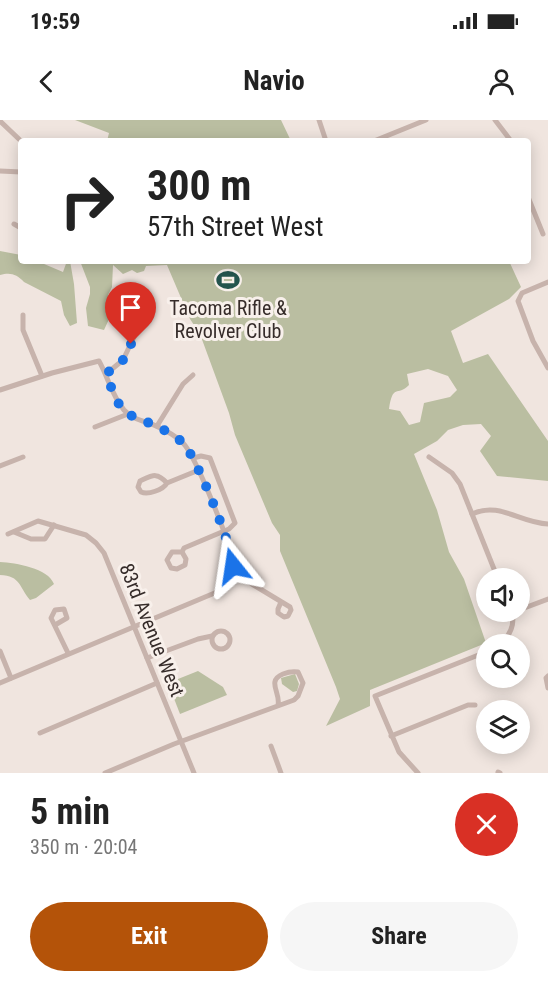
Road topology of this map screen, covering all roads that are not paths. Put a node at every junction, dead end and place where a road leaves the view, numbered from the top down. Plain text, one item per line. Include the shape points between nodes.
1 (319, 120) edge
2 (426, 120) edge
3 (495, 120) edge
4 (0, 121) edge
5 (325, 138) edge
6 (381, 138) edge
7 (509, 138) edge
8 (18, 139) edge
9 (0, 171) edge
10 (18, 172) edge
11 (531, 204) edge
12 (14, 224) dead end
13 (18, 226) edge
14 (543, 234) dead end
15 (548, 282) edge
16 (145, 314) dead end
17 (23, 315) dead end
18 (548, 368) edge
19 (106, 374) junction
20 (193, 375) dead end
21 (42, 376) junction
22 (0, 389) edge
23 (128, 414) junction
24 (157, 426) junction
25 (95, 427) dead end
26 (23, 457) dead end
27 (429, 457) dead end
28 (193, 458) junction
29 (0, 466) edge
30 (199, 470) junction
31 (167, 483) junction
32 (472, 514) junction
33 (548, 524) edge
34 (54, 525) junction
35 (223, 531) junction
36 (182, 552) dead end
37 (494, 568) edge
38 (232, 572) junction
39 (548, 599) edge
40 (281, 602) dead end
41 (530, 606) edge
42 (55, 625) dead end
43 (135, 626) junction
44 (212, 636) dead end
45 (0, 651) edge
46 (68, 653) junction
47 (476, 656) edge
48 (147, 658) junction
49 (548, 676) edge
50 (11, 678) junction
51 (0, 682) edge
52 (157, 683) junction
53 (548, 688) edge
54 (278, 705) junction
55 (475, 705) dead end
56 (40, 733) dead end
57 (392, 736) junction
58 (182, 743) junction
59 (271, 746) dead end
60 (105, 773) edge
61 (194, 773) edge
62 (281, 773) edge
63 (418, 773) edge

1 - 5 street
2 - 6 street
3 - 7 street
4 - 8 street
9 - 10 street
11 - 14 street
12 - 13 street
15 - 18 street via 522,293 518,301
16 - 19 street via 123,360
17 - 21 street via 23,330
19 - 21 street via 99,361
19 - 23 street via 118,403
20 - 24 street
21 - 22 street
23 - 24 street
23 - 25 street
24 - 28 street via 183,443
26 - 29 street
27 - 32 street via 456,478
28 - 30 street
28 - 35 street via 210,458 214,467 235,523
30 - 31 street
30 - 35 street
31 - 31 street via 155,475 140,481 138,488 146,494
32 - 33 street via 494,509
32 - 37 street
34 - 34 street, 83rd Avenue West via 38,521 11,533 45,539
34 - 43 street, 83rd Avenue West via 86,536 100,548
35 - 36 street
35 - 38 street via 232,554
38 - 40 street
38 - 43 street via 217,592
39 - 41 street
42 - 46 street
43 - 46 street
43 - 48 street, 83rd Avenue West
44 - 48 street
45 - 50 street
46 - 50 street
47 - 57 street via 375,696
48 - 52 street, 83rd Avenue West
49 - 53 street
50 - 51 street
52 - 56 street
52 - 58 street, 83rd Avenue West
54 - 54 street via 275,680 298,672 303,681 298,696
54 - 58 street
55 - 57 street
57 - 63 street via 399,752
58 - 60 street
58 - 61 street, 83rd Avenue West
59 - 62 street

